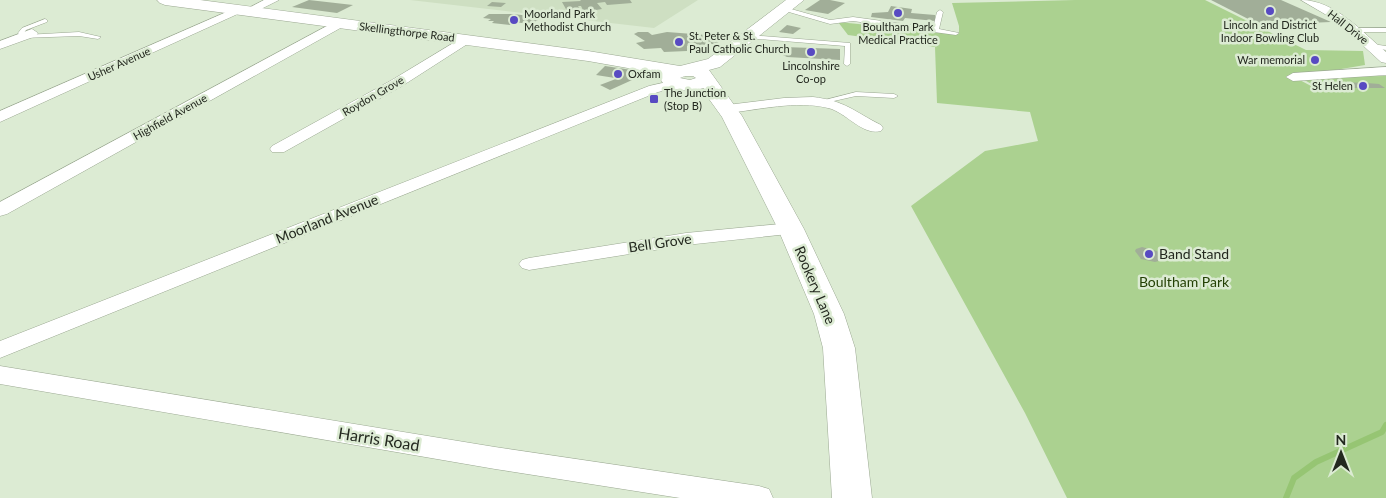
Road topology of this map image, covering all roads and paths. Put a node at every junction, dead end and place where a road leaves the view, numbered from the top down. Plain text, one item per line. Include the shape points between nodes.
1 (165, 0) edge
2 (274, 0) edge
3 (1307, 0) edge
4 (790, 5) edge
5 (243, 11) junction
6 (940, 12) dead end
7 (45, 21) dead end
8 (340, 23) junction
9 (936, 30) junction
10 (1354, 30) junction
11 (1386, 30) edge
12 (956, 33) dead end
13 (27, 35) junction
14 (98, 37) dead end
15 (747, 38) junction
16 (465, 40) junction
17 (0, 46) edge
18 (766, 46) dead end
19 (1372, 46) junction
20 (1386, 48) edge
21 (17, 50) dead end
22 (1386, 59) edge
23 (847, 64) dead end
24 (1386, 71) edge
25 (1293, 76) dead end
26 (694, 80) junction
27 (894, 96) dead end
28 (824, 101) junction
29 (0, 117) edge
30 (875, 128) dead end
31 (278, 149) dead end
32 (0, 210) edge
33 (791, 229) junction
34 (529, 264) dead end
35 (0, 350) edge
36 (0, 376) edge
37 (759, 498) edge
38 (852, 498) edge

1 - 5 street, Skellingthorpe Road
2 - 5 street, Usher Avenue
3 - 10 street, Hall Drive
4 - 9 lane via 830,22 853,19
4 - 15 street
5 - 8 street, Skellingthorpe Road
5 - 29 street, Usher Avenue
6 - 9 lane
7 - 13 lane via 24,29 21,33
8 - 16 street, Skellingthorpe Road
8 - 32 street, Highfield Avenue
9 - 12 lane
10 - 11 lane
10 - 19 street, Hall Drive
13 - 14 lane
13 - 17 street
15 - 18 lane via 763,42
15 - 23 lane via 848,44
15 - 26 street
16 - 26 street, Skellingthorpe Road via 591,54 650,65
16 - 31 street, Roydon Grove via 397,83
17 - 21 street
19 - 20 lane
19 - 22 street, Hall Drive
24 - 25 street
26 - 28 street, Moorland Avenue
26 - 33 street, Rookery Lane
26 - 35 street, Moorland Avenue via 654,89
27 - 28 lane via 856,94
28 - 30 street via 841,107
33 - 34 street, Bell Grove via 686,238
33 - 38 street, Rookery Lane via 829,314 839,348
36 - 37 street, Harris Road

